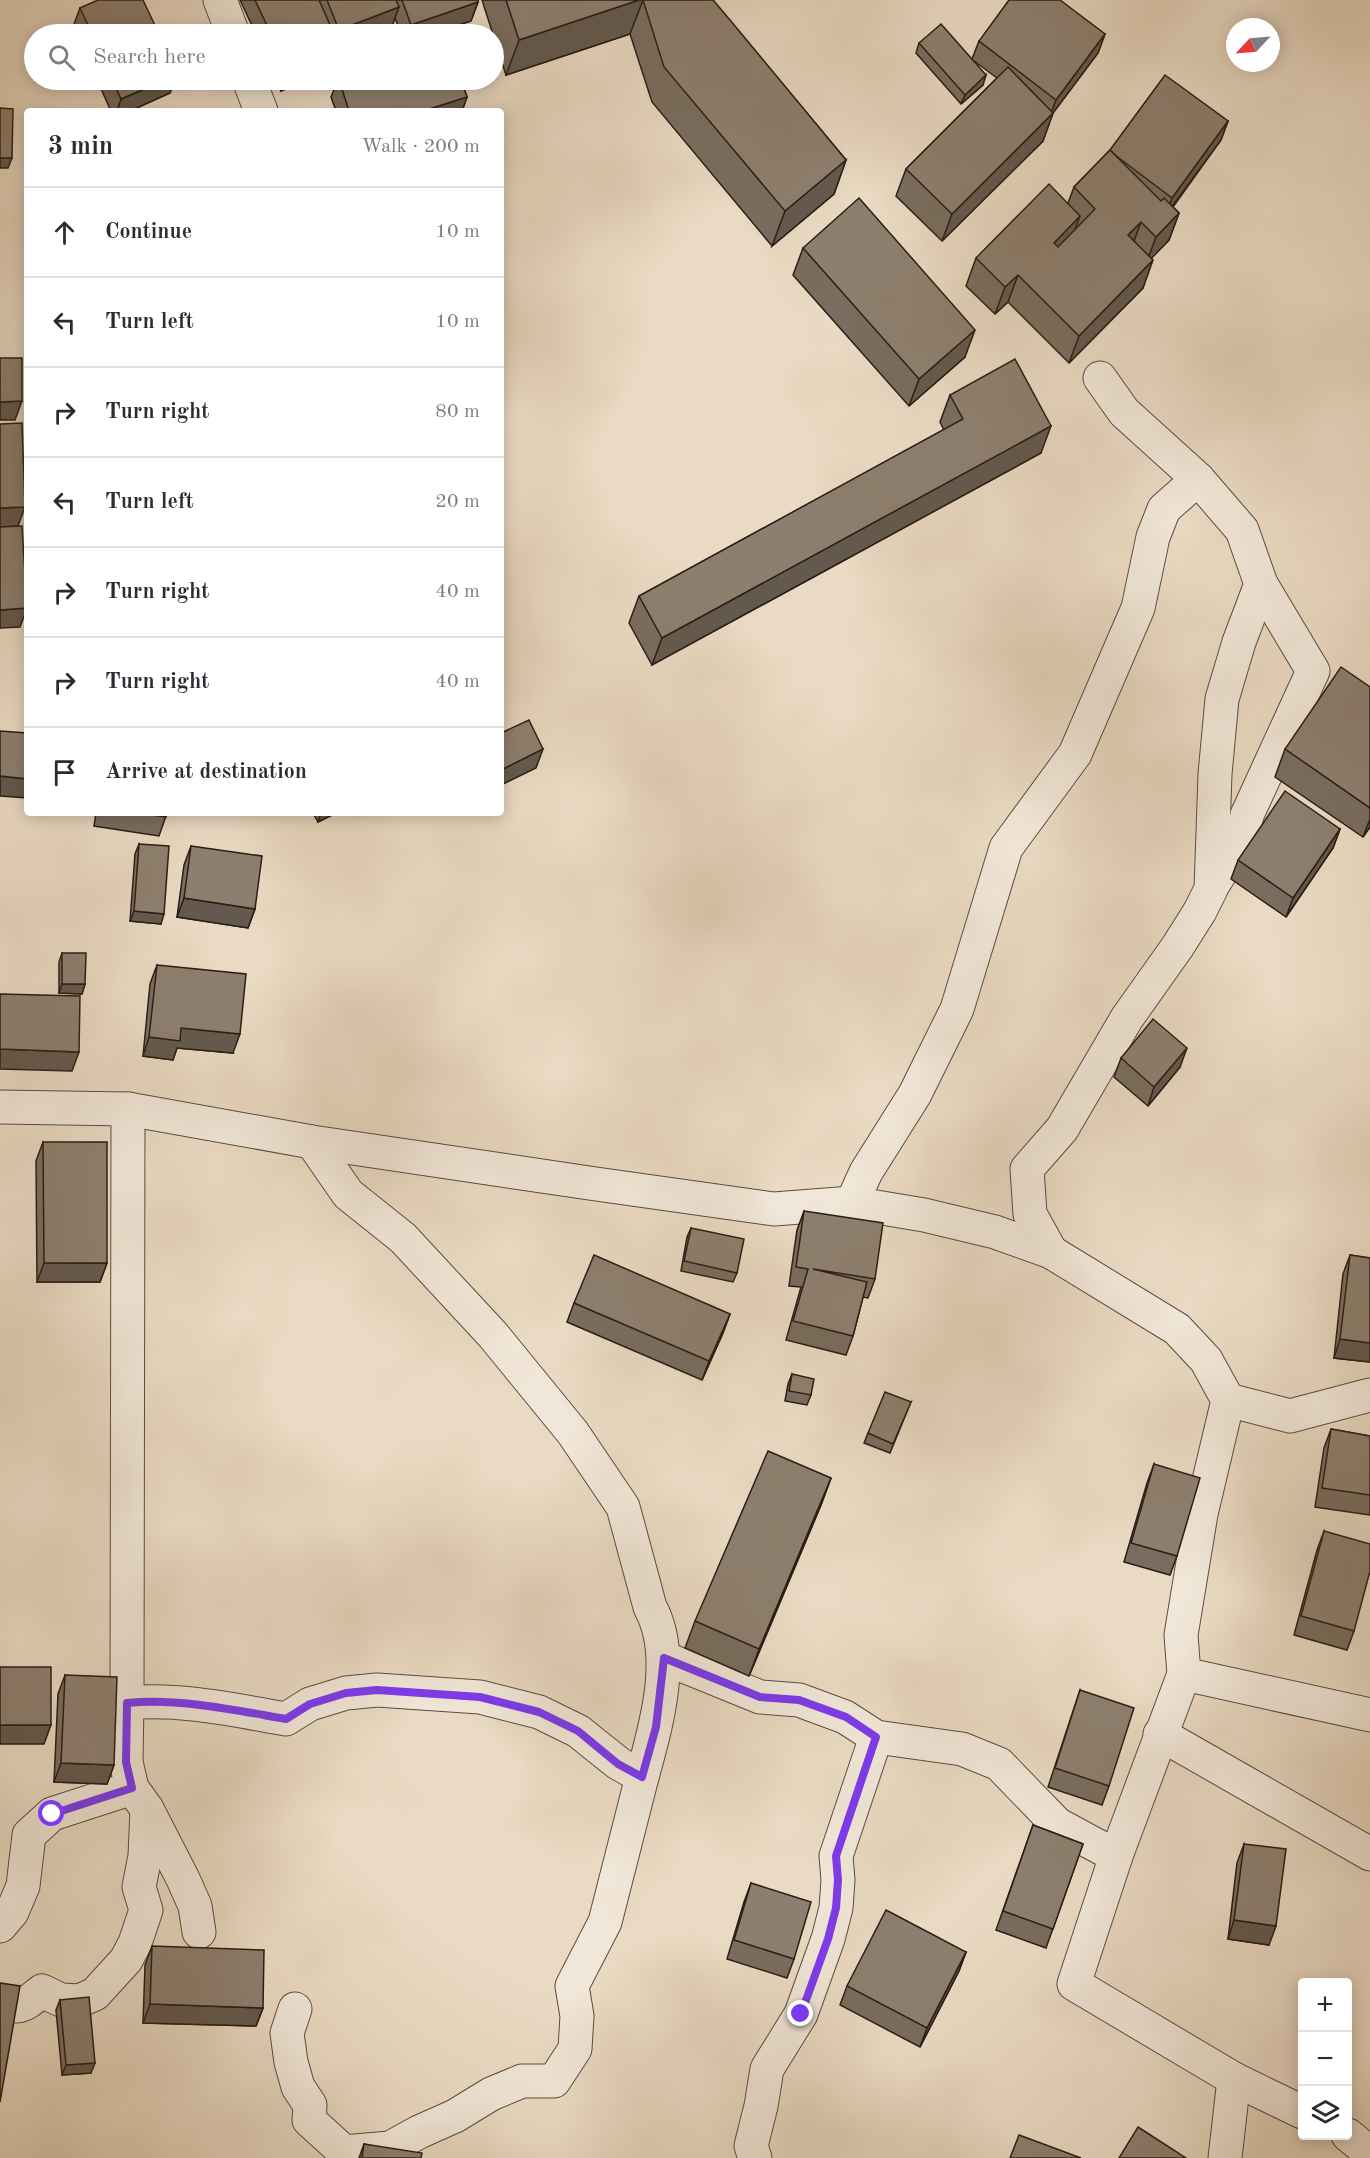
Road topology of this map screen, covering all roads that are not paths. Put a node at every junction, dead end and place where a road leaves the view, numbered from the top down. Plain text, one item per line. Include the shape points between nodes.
1 (220, 0) edge
2 (229, 24) edge
3 (253, 90) edge
4 (260, 108) edge
5 (1100, 378) dead end
6 (1198, 479) junction
7 (1261, 584) junction
8 (1211, 888) junction
9 (0, 1107) edge
10 (128, 1109) junction
11 (312, 1142) junction
12 (852, 1203) junction
13 (1052, 1252) junction
14 (1370, 1395) edge
15 (1228, 1400) junction
16 (664, 1658) junction
17 (1184, 1674) junction
18 (127, 1703) junction
19 (1370, 1715) edge
20 (1160, 1734) junction
21 (876, 1737) junction
22 (642, 1777) junction
23 (139, 1799) junction
24 (1370, 1854) edge
25 (1116, 1856) junction
26 (0, 1926) edge
27 (199, 1932) dead end
28 (0, 2002) edge
29 (295, 2009) dead end
30 (1234, 2079) junction
31 (1298, 2110) edge
32 (1352, 2139) edge
33 (1370, 2153) edge
34 (343, 2155) edge
35 (755, 2158) edge
36 (1225, 2158) edge

1 - 2 street
3 - 4 street
5 - 6 street via 1124,412
6 - 7 street via 1242,530
6 - 12 street via 1164,509 1153,537 1138,608 1075,754 1006,848 957,1009 915,1094 866,1172
7 - 8 street via 1222,699
7 - 8 street via 1313,671 1247,815 1242,839
8 - 13 street via 1178,946 1126,1018 1062,1129 1026,1169 1030,1214
9 - 10 street
10 - 11 street
10 - 18 street
11 - 12 street via 774,1209
11 - 16 street via 348,1194 403,1238 493,1335 573,1432 623,1507
12 - 13 street via 994,1232
13 - 15 street via 1177,1329 1206,1360
14 - 15 street via 1290,1416
15 - 17 street via 1201,1514 1181,1635
16 - 21 street via 760,1697 799,1700 846,1717
16 - 22 street via 656,1727
17 - 19 street
17 - 20 street
18 - 22 street via 227,1707 286,1719 310,1704 346,1693 377,1690 480,1697 539,1712 578,1731 618,1764
18 - 23 street via 126,1762
20 - 24 street
20 - 25 street
21 - 25 street via 962,1749 999,1764 1057,1824
21 - 35 street via 836,1856 836,1908 828,1939 801,2014 767,2069 751,2146
22 - 34 street via 605,1922 572,1986 578,2016 574,2049 554,2081 522,2081 390,2148
23 - 26 street via 52,1814 29,1835 23,1886 12,1912
23 - 27 street via 195,1906
23 - 28 street via 145,1856 140,1887 146,1910 126,1960 95,1994 80,2001 61,2000 42,1992 24,2006
25 - 30 street via 1074,1984
29 - 34 street via 287,2033 298,2087 310,2105 309,2120
30 - 31 street
30 - 36 street
32 - 33 street

